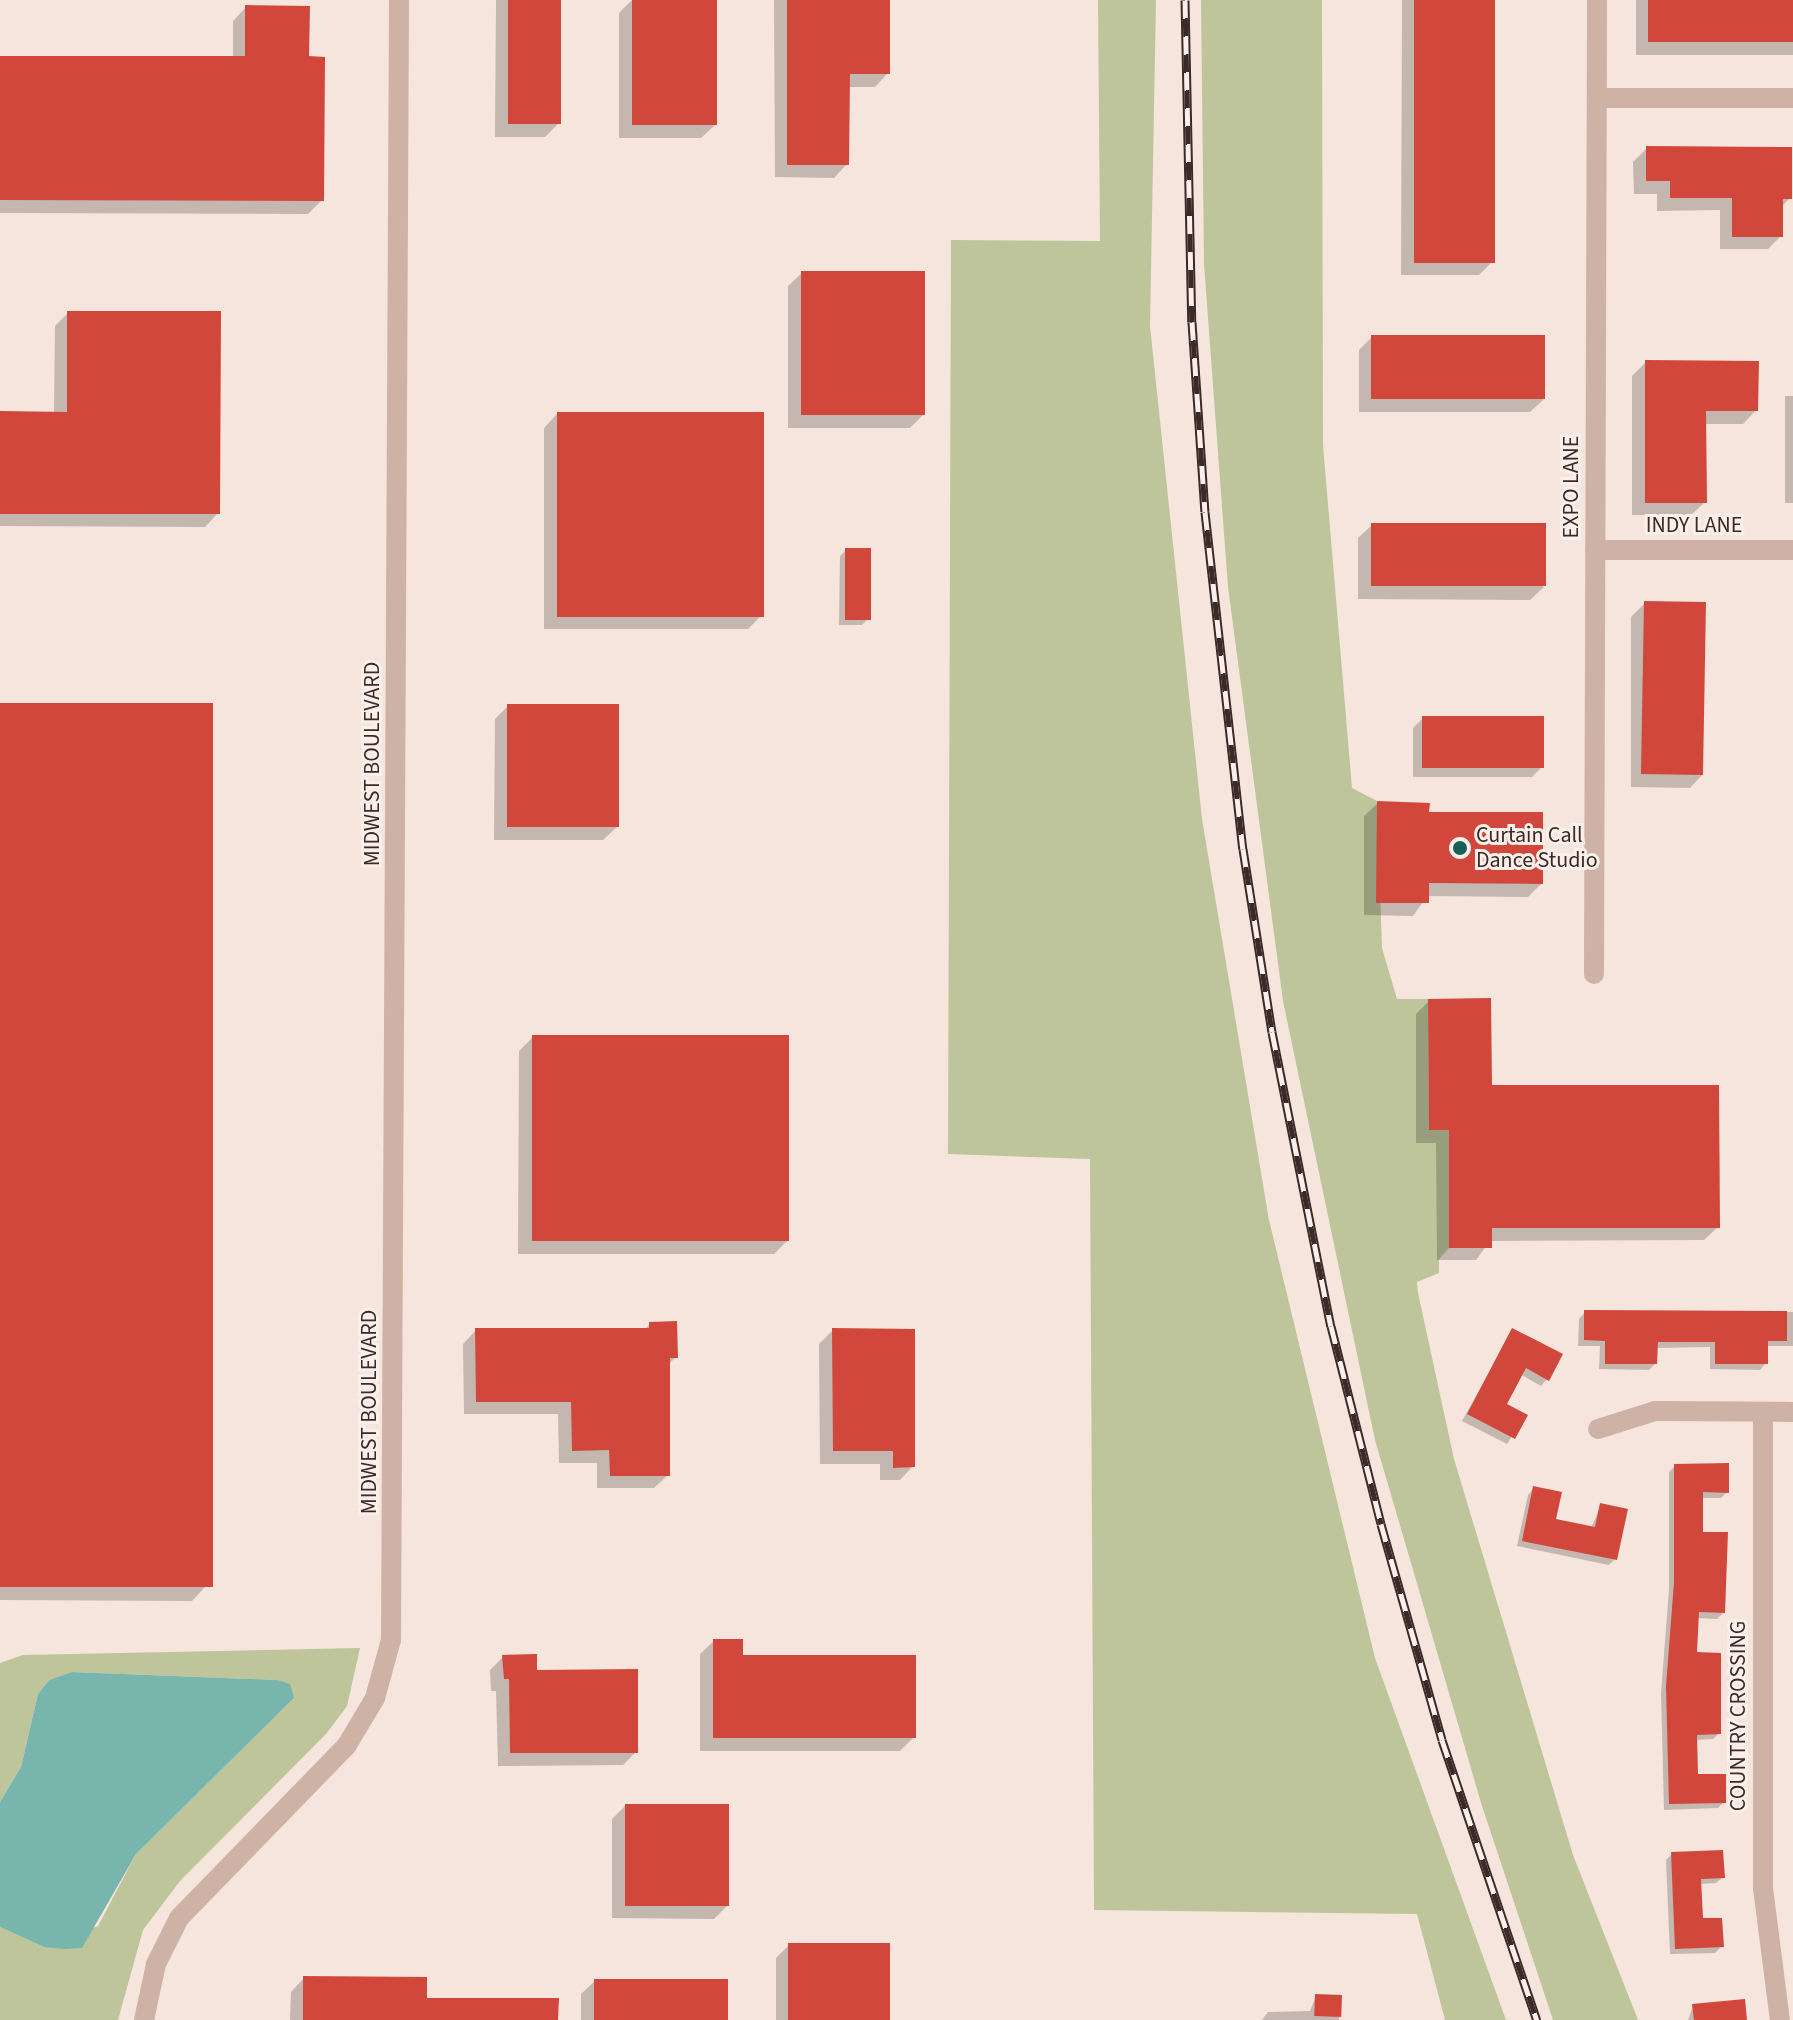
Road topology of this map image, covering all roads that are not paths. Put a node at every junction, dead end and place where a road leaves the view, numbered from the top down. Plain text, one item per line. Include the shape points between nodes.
1 (399, 0) edge
2 (1597, 0) edge
3 (1597, 98) junction
4 (1793, 98) edge
5 (1595, 550) junction
6 (1793, 550) edge
7 (1594, 974) dead end
8 (1763, 1412) junction
9 (1793, 1412) edge
10 (1598, 1429) dead end
11 (144, 2020) edge
12 (1780, 2020) edge

1 - 11 street, MIDWEST BOULEVARD via 391,1640 370,1709 331,1762 179,1918 156,1964
2 - 3 street, EXPO LANE
3 - 4 street
3 - 5 street, EXPO LANE
5 - 6 street, INDY LANE
5 - 7 street, EXPO LANE
8 - 9 street
8 - 10 street via 1655,1411
8 - 12 street, COUNTRY CROSSING via 1763,1888

